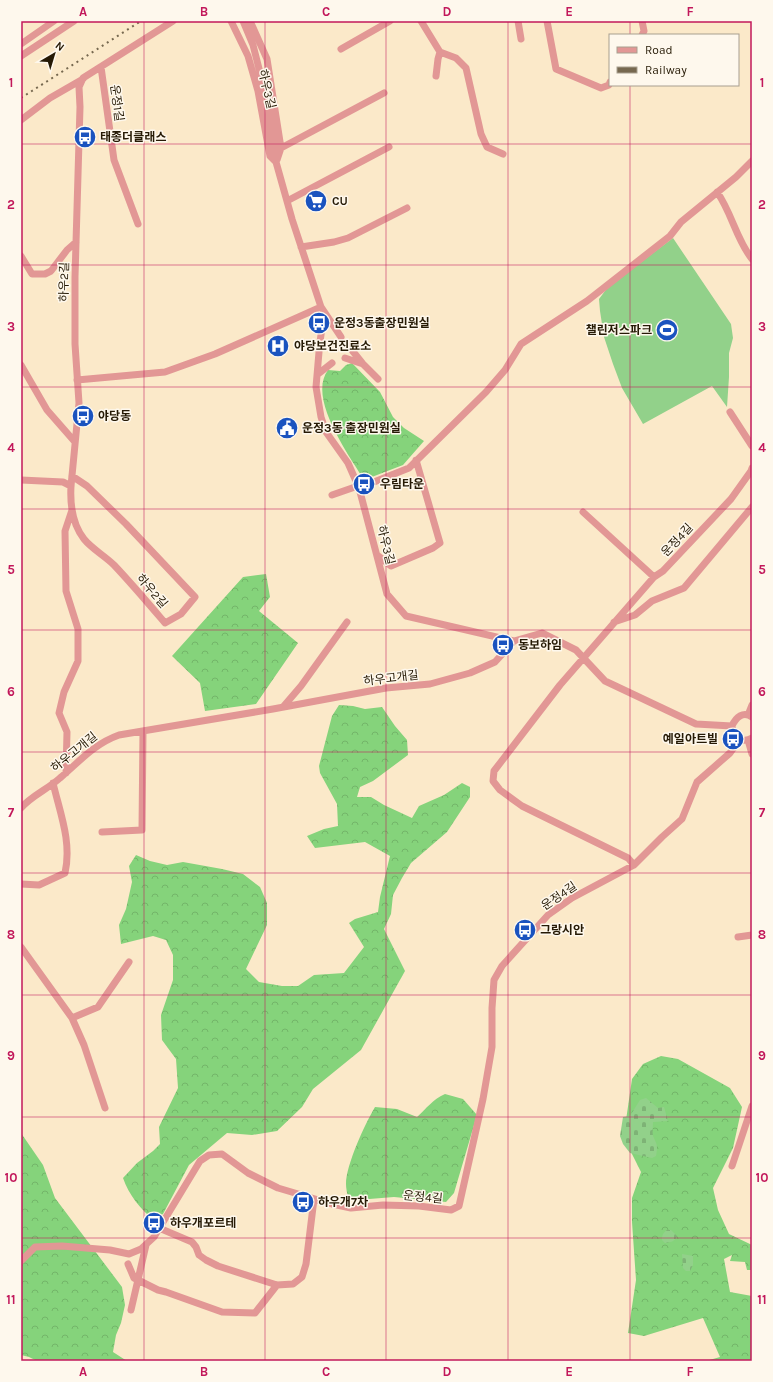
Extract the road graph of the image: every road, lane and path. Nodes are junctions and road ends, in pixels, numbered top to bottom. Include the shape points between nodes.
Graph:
1 (54, 21) edge
2 (74, 21) edge
3 (173, 21) edge
4 (231, 21) edge
5 (390, 21) edge
6 (421, 21) edge
7 (518, 21) edge
8 (548, 21) edge
9 (642, 21) edge
10 (245, 22) edge
11 (642, 34) edge
12 (521, 39) dead end
13 (21, 44) edge
14 (341, 49) dead end
15 (440, 52) junction
16 (21, 56) edge
17 (101, 67) junction
18 (436, 76) dead end
19 (83, 78) junction
20 (609, 85) edge
21 (384, 93) dead end
22 (21, 120) edge
23 (389, 147) dead end
24 (281, 148) junction
25 (503, 154) dead end
26 (752, 161) edge
27 (276, 162) junction
28 (717, 192) junction
29 (287, 201) junction
30 (407, 208) dead end
31 (138, 224) dead end
32 (76, 242) junction
33 (301, 246) junction
34 (21, 256) edge
35 (752, 259) edge
36 (323, 310) junction
37 (341, 336) dead end
38 (320, 342) dead end
39 (347, 344) dead end
40 (319, 352) dead end
41 (345, 358) dead end
42 (332, 363) dead end
43 (363, 364) junction
44 (21, 365) edge
45 (318, 374) junction
46 (378, 379) dead end
47 (78, 380) junction
48 (730, 412) dead end
49 (75, 442) junction
50 (752, 446) edge
51 (416, 460) junction
52 (752, 468) edge
53 (72, 476) junction
54 (21, 480) edge
55 (71, 486) junction
56 (359, 488) junction
57 (332, 495) dead end
58 (752, 507) edge
59 (72, 508) junction
60 (582, 512) dead end
61 (377, 555) junction
62 (654, 577) junction
63 (347, 622) dead end
64 (614, 622) junction
65 (514, 641) junction
66 (582, 657) junction
67 (752, 704) edge
68 (283, 707) junction
69 (750, 716) edge
70 (732, 726) junction
71 (143, 731) junction
72 (740, 739) junction
73 (750, 739) edge
74 (752, 754) edge
75 (66, 773) junction
76 (53, 783) junction
77 (22, 804) edge
78 (102, 832) dead end
79 (634, 865) junction
80 (21, 884) edge
81 (752, 935) edge
82 (738, 937) dead end
83 (21, 947) edge
84 (129, 962) dead end
85 (72, 1018) junction
86 (752, 1106) edge
87 (105, 1108) dead end
88 (732, 1166) dead end
89 (314, 1199) junction
90 (159, 1228) junction
91 (146, 1245) junction
92 (21, 1261) edge
93 (128, 1264) dead end
94 (138, 1280) junction
95 (277, 1285) junction
96 (131, 1310) dead end

1 - 13 street
2 - 16 street
3 - 17 street
4 - 27 street, 하우3길 via 248,56 258,91 270,156
5 - 14 street
6 - 15 street
7 - 12 street
8 - 20 street via 556,70 601,88
9 - 11 street
10 - 24 street, 하우3길 via 267,59
10 - 27 street via 268,104
15 - 18 street
15 - 25 street via 456,58 466,68 481,134 487,147
17 - 19 street
17 - 31 street, 운정1길 via 114,160
19 - 22 street
19 - 32 street, 하우2길 via 79,87
21 - 24 street
23 - 29 street
24 - 27 street, 하우3길
26 - 28 street
27 - 29 street, 하우3길
28 - 35 street via 744,250
28 - 51 street via 681,222 670,236 587,301 521,344 500,376
29 - 33 street, 하우3길
30 - 33 street via 348,238
32 - 34 street, 하우2길 via 51,271 44,274 32,274
32 - 47 street, 하우2길 via 75,337
33 - 36 street, 하우3길
36 - 37 street, 하우3길
36 - 38 street, 하우3길
36 - 47 street via 165,372
39 - 43 street
40 - 45 street, 하우3길
41 - 43 street
42 - 45 street
43 - 46 street
44 - 49 street via 47,410
45 - 56 street, 하우3길 via 317,401 326,432 348,463
47 - 49 street, 하우2길 via 79,403
48 - 50 street
49 - 53 street, 하우2길
51 - 56 street via 409,468
51 - 61 street via 440,543 391,566
52 - 62 street, 운정4길 via 731,499 663,571
53 - 55 street, 하우2길
53 - 59 street, 하우2길 via 126,524 196,597 181,614 165,623 112,564 84,539
54 - 55 street via 63,482
55 - 59 street, 하우2길
56 - 57 street
56 - 61 street, 하우3길
58 - 64 street, 운정4길 via 684,588 652,601 635,615
59 - 75 street via 65,531 66,591 78,628 78,661 64,692 59,713 67,732
60 - 62 street
61 - 65 street, 하우3길 via 387,594 406,616
62 - 64 street, 운정4길
63 - 68 street
64 - 66 street, 운정4길
65 - 66 street via 542,633 576,650
65 - 68 street, 하우고개길 via 495,662 470,673 430,684 386,688
66 - 70 street via 605,681 696,724
66 - 79 street, 운정4길 via 494,771 493,780 500,790 522,806 628,858
67 - 69 street
68 - 71 street, 하우고개길
69 - 70 street via 741,715 735,719
70 - 72 street
71 - 75 street, 하우고개길 via 107,739 96,745
71 - 78 street via 142,830
72 - 73 street
72 - 79 street, 운정4길 via 730,753 697,782 682,819
73 - 74 street
75 - 76 street, 하우고개길
76 - 77 street, 하우고개길
76 - 80 street via 64,823 68,860 65,873 39,885
79 - 89 street, 운정4길 via 572,898 548,915 502,966 494,980 492,1047 482,1106 459,1206 451,1210 383,1205 350,1208
81 - 82 street
83 - 85 street
84 - 85 street via 98,1007
85 - 87 street
86 - 88 street
89 - 90 street, 운정4길 via 278,1188 248,1173 222,1154 209,1155 200,1161
89 - 95 street via 302,1277 293,1284
90 - 91 street, 운정4길
90 - 95 street via 192,1242 199,1255 218,1266
91 - 92 street via 128,1254 110,1250 35,1247
91 - 94 street, 운정4길
93 - 94 street via 134,1278
94 - 95 street via 158,1290 222,1312 255,1313
94 - 96 street, 운정4길

